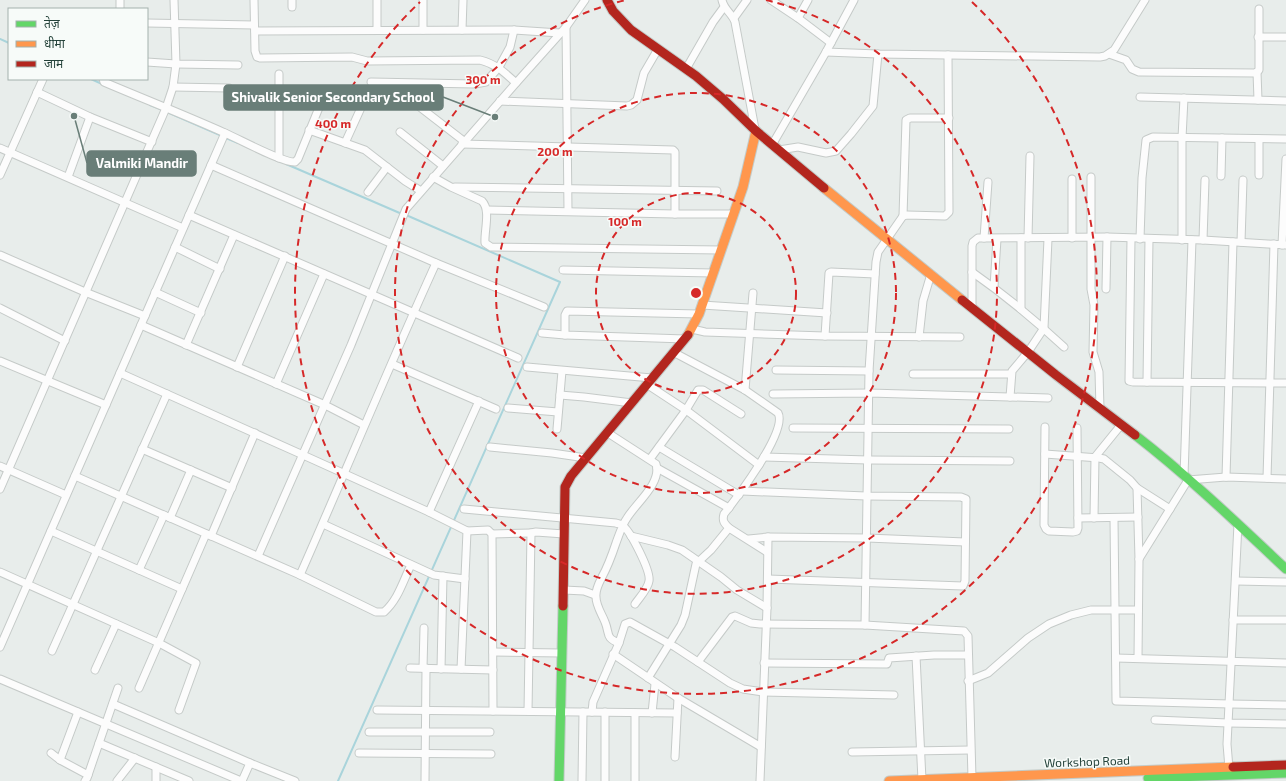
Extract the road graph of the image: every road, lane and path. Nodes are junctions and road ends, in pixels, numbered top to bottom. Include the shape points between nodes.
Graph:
1 (174, 0) edge
2 (254, 0) edge
3 (377, 0) edge
4 (423, 0) edge
5 (463, 0) edge
6 (585, 0) edge
7 (607, 0) edge
8 (747, 0) edge
9 (771, 0) edge
10 (808, 0) edge
11 (854, 0) edge
12 (1145, 0) edge
13 (723, 4) edge
14 (1258, 9) dead end
15 (734, 18) junction
16 (798, 18) junction
17 (148, 22) edge
18 (175, 23) junction
19 (566, 27) junction
20 (254, 28) junction
21 (377, 30) junction
22 (423, 30) junction
23 (462, 30) junction
24 (514, 30) junction
25 (560, 33) junction
26 (1286, 37) edge
27 (1258, 38) junction
28 (831, 43) junction
29 (658, 49) junction
30 (826, 52) junction
31 (878, 54) junction
32 (1109, 54) junction
33 (948, 55) junction
34 (148, 62) edge
35 (176, 64) junction
36 (238, 65) dead end
37 (498, 67) junction
38 (686, 69) junction
39 (1258, 72) junction
40 (279, 74) dead end
41 (42, 80) edge
42 (103, 80) edge
43 (371, 82) dead end
44 (516, 83) junction
45 (173, 87) junction
46 (229, 88) dead end
47 (36, 92) junction
48 (325, 93) dead end
49 (1140, 97) dead end
50 (1184, 98) junction
51 (365, 99) dead end
52 (1258, 100) junction
53 (500, 101) junction
54 (1286, 101) edge
55 (412, 102) dead end
56 (231, 103) dead end
57 (279, 103) junction
58 (566, 105) junction
59 (165, 110) junction
60 (90, 117) junction
61 (949, 118) junction
62 (309, 130) junction
63 (756, 131) junction
64 (400, 132) dead end
65 (224, 135) junction
66 (1182, 138) junction
67 (1222, 138) junction
68 (1259, 139) junction
69 (1286, 139) edge
70 (152, 142) junction
71 (345, 143) junction
72 (463, 143) junction
73 (567, 146) junction
74 (0, 148) edge
75 (776, 148) junction
76 (10, 152) junction
77 (1030, 156) dead end
78 (279, 158) junction
79 (1286, 159) edge
80 (211, 165) junction
81 (443, 166) junction
82 (387, 167) junction
83 (0, 174) edge
84 (1259, 175) dead end
85 (1221, 176) dead end
86 (68, 177) junction
87 (433, 177) junction
88 (1091, 177) dead end
89 (1072, 179) dead end
90 (1205, 180) dead end
91 (1243, 180) dead end
92 (988, 182) dead end
93 (451, 187) junction
94 (568, 189) junction
95 (675, 190) junction
96 (421, 191) junction
97 (717, 191) dead end
98 (368, 192) dead end
99 (126, 202) junction
100 (487, 210) junction
101 (568, 211) junction
102 (674, 214) junction
103 (733, 214) junction
104 (189, 215) junction
105 (903, 216) junction
106 (184, 228) junction
107 (234, 234) junction
108 (1090, 237) junction
109 (1107, 237) junction
110 (984, 238) junction
111 (1024, 238) junction
112 (1048, 238) junction
113 (1072, 238) junction
114 (886, 239) junction
115 (997, 239) junction
116 (1130, 239) junction
117 (1140, 239) junction
118 (1149, 239) junction
119 (1182, 240) junction
120 (1192, 240) junction
121 (1203, 240) junction
122 (1233, 242) junction
123 (1241, 242) junction
124 (392, 244) junction
125 (1274, 244) junction
126 (1284, 245) edge
127 (175, 247) junction
128 (721, 250) junction
129 (0, 255) edge
130 (285, 256) junction
131 (436, 264) junction
132 (220, 269) junction
133 (563, 270) dead end
134 (972, 272) junction
135 (713, 273) junction
136 (324, 274) junction
137 (875, 274) junction
138 (931, 274) junction
139 (994, 288) junction
140 (1106, 289) dead end
141 (86, 292) junction
142 (155, 292) junction
143 (753, 293) dead end
144 (372, 295) junction
145 (702, 305) junction
146 (544, 307) dead end
147 (0, 308) edge
148 (753, 308) junction
149 (972, 308) junction
150 (1021, 309) junction
151 (200, 313) junction
152 (414, 313) junction
153 (827, 313) junction
154 (699, 314) junction
155 (145, 316) junction
156 (141, 325) junction
157 (1044, 328) junction
158 (692, 329) junction
159 (542, 333) dead end
160 (750, 334) junction
161 (565, 336) junction
162 (825, 336) junction
163 (870, 336) junction
164 (918, 337) junction
165 (960, 337) dead end
166 (685, 339) junction
167 (64, 341) junction
168 (186, 345) junction
169 (1064, 347) dead end
170 (674, 352) junction
171 (1028, 352) junction
172 (518, 358) dead end
173 (0, 361) edge
174 (392, 364) junction
175 (237, 367) junction
176 (527, 367) dead end
177 (776, 370) dead end
178 (562, 371) junction
179 (869, 371) junction
180 (120, 373) junction
181 (913, 374) dead end
182 (1011, 374) junction
183 (47, 381) junction
184 (650, 382) junction
185 (1147, 382) junction
186 (1187, 383) junction
187 (1229, 383) junction
188 (1270, 383) junction
189 (1286, 383) edge
190 (276, 384) junction
191 (745, 390) junction
192 (869, 393) junction
193 (167, 394) junction
194 (773, 394) dead end
195 (560, 395) junction
196 (1010, 397) junction
197 (1048, 398) dead end
198 (479, 401) junction
199 (632, 403) junction
200 (106, 405) junction
201 (325, 405) junction
202 (508, 408) dead end
203 (1100, 408) junction
204 (496, 409) dead end
205 (686, 410) junction
206 (558, 412) junction
207 (741, 414) dead end
208 (364, 425) junction
209 (1121, 425) junction
210 (1045, 427) dead end
211 (793, 428) dead end
212 (868, 428) junction
213 (1077, 428) dead end
214 (557, 429) dead end
215 (1009, 429) dead end
216 (608, 432) junction
217 (255, 433) junction
218 (490, 447) dead end
219 (659, 447) junction
220 (142, 449) junction
221 (303, 454) junction
222 (1045, 454) junction
223 (1078, 456) junction
224 (764, 457) junction
225 (1095, 457) junction
226 (586, 458) junction
227 (650, 459) junction
228 (868, 460) junction
229 (1010, 461) dead end
230 (760, 465) junction
231 (0, 466) edge
232 (657, 468) junction
233 (9, 470) junction
234 (191, 470) junction
235 (345, 474) junction
236 (75, 476) junction
237 (1226, 477) junction
238 (1186, 478) junction
239 (1267, 478) junction
240 (1286, 479) edge
241 (232, 488) junction
242 (1137, 488) junction
243 (0, 489) edge
244 (741, 493) junction
245 (66, 495) junction
246 (866, 496) junction
247 (121, 497) junction
248 (729, 508) junction
249 (464, 509) dead end
250 (1170, 510) junction
251 (429, 512) junction
252 (167, 517) junction
253 (1138, 517) junction
254 (565, 518) junction
255 (1078, 518) junction
256 (1094, 518) junction
257 (1114, 518) junction
258 (323, 524) junction
259 (1238, 524) junction
260 (623, 525) junction
261 (729, 528) junction
262 (51, 531) junction
263 (467, 531) junction
264 (531, 533) junction
265 (492, 534) junction
266 (564, 534) junction
267 (209, 535) junction
268 (631, 536) junction
269 (768, 537) junction
270 (867, 538) junction
271 (749, 539) junction
272 (965, 542) junction
273 (97, 551) junction
274 (767, 552) junction
275 (258, 556) junction
276 (1138, 559) junction
277 (699, 561) junction
278 (411, 565) junction
279 (1286, 569) edge
280 (139, 570) junction
281 (0, 572) edge
282 (300, 575) junction
283 (443, 576) junction
284 (465, 579) junction
285 (768, 579) junction
286 (1236, 581) junction
287 (1286, 582) edge
288 (866, 583) junction
289 (27, 584) junction
290 (182, 589) junction
291 (564, 590) junction
292 (595, 595) junction
293 (73, 604) junction
294 (634, 604) dead end
295 (768, 608) junction
296 (1115, 610) junction
297 (1138, 610) junction
298 (1233, 620) junction
299 (1286, 620) edge
300 (116, 624) junction
301 (766, 624) junction
302 (865, 625) junction
303 (424, 628) dead end
304 (159, 643) junction
305 (619, 643) junction
306 (669, 644) junction
307 (0, 647) edge
308 (52, 651) dead end
309 (493, 652) junction
310 (529, 653) junction
311 (561, 653) junction
312 (613, 654) junction
313 (968, 655) junction
314 (916, 656) junction
315 (1116, 658) junction
316 (1138, 658) junction
317 (698, 662) junction
318 (1231, 662) junction
319 (1286, 662) edge
320 (764, 663) junction
321 (410, 668) dead end
322 (425, 668) junction
323 (440, 669) junction
324 (462, 669) junction
325 (95, 670) dead end
326 (493, 670) junction
327 (648, 678) junction
328 (0, 680) edge
329 (968, 681) junction
330 (655, 684) junction
331 (118, 688) dead end
332 (139, 688) dead end
333 (763, 692) junction
334 (894, 695) dead end
335 (678, 698) junction
336 (113, 704) junction
337 (1230, 704) junction
338 (1286, 705) edge
339 (179, 710) dead end
340 (378, 710) dead end
341 (426, 710) junction
342 (493, 711) junction
343 (528, 711) junction
344 (78, 712) junction
345 (560, 712) junction
346 (583, 712) junction
347 (592, 712) junction
348 (605, 712) junction
349 (635, 713) junction
350 (652, 713) junction
351 (677, 713) junction
352 (1155, 720) dead end
353 (1228, 723) junction
354 (106, 724) junction
355 (1286, 724) edge
356 (369, 732) dead end
357 (426, 732) junction
358 (490, 732) dead end
359 (99, 743) junction
360 (761, 747) junction
361 (970, 750) junction
362 (920, 751) junction
363 (852, 752) dead end
364 (52, 753) dead end
365 (359, 753) dead end
366 (426, 753) junction
367 (491, 754) dead end
368 (675, 757) dead end
369 (135, 758) junction
370 (60, 760) junction
371 (250, 763) junction
372 (1286, 765) edge
373 (156, 767) junction
374 (1229, 768) junction
375 (1286, 773) edge
376 (1191, 776) edge
377 (86, 778) edge
378 (972, 778) junction
379 (922, 780) junction
380 (118, 781) edge
381 (156, 781) edge
382 (189, 781) edge
383 (241, 781) edge
384 (295, 781) edge
385 (425, 781) edge
386 (559, 781) edge
387 (582, 781) edge
388 (605, 781) edge
389 (635, 781) edge
390 (760, 781) edge
391 (889, 781) edge
392 (1065, 781) edge

1 - 18 street
2 - 20 street
3 - 21 street
4 - 22 street
5 - 23 street
6 - 19 street
7 - 29 main road via 614,14 624,25
8 - 15 street
9 - 16 street
10 - 16 street
11 - 28 street
12 - 32 street
13 - 15 street
13 - 38 street
14 - 27 street
15 - 63 street
16 - 28 street
17 - 18 street
18 - 20 street
18 - 35 street
19 - 25 street
19 - 58 street
20 - 21 street
20 - 37 street via 255,55 260,58 469,60 486,62
21 - 22 street
22 - 23 street
23 - 24 street
24 - 25 street
24 - 37 street via 510,47
25 - 44 street
26 - 27 street
27 - 39 street
28 - 30 street
29 - 38 main road
29 - 58 street via 644,74 637,100 631,105
30 - 31 street
30 - 75 street
31 - 33 street
31 - 75 street via 873,106 836,151 826,153 798,147
32 - 33 street via 1093,58
32 - 39 street via 1126,60 1130,67 1139,72
33 - 61 street
34 - 35 street
35 - 36 street
35 - 45 street
37 - 43 street via 488,81 480,84
37 - 44 street
38 - 63 main road
39 - 52 street
40 - 57 street
41 - 47 street
42 - 59 street
44 - 53 street
45 - 46 street
45 - 59 street
47 - 60 street
47 - 76 street
48 - 62 street
49 - 50 street
50 - 52 street
50 - 66 street
51 - 71 street
52 - 54 street
53 - 58 street
53 - 72 street
55 - 72 street
56 - 57 street
57 - 78 street
58 - 73 street
59 - 65 street
59 - 70 street
60 - 70 street
60 - 86 street
61 - 105 street via 906,120
61 - 105 street via 949,212 945,216
62 - 71 street
62 - 78 street via 297,160 290,162
63 - 75 main road
63 - 103 main road via 743,187
64 - 81 street
65 - 78 street
65 - 80 street
66 - 67 street
66 - 117 street via 1153,137 1145,142
66 - 119 street
67 - 68 street
67 - 85 street
68 - 69 street
68 - 84 street
70 - 99 street
71 - 82 street via 364,150
72 - 73 street
72 - 81 street
73 - 94 street
73 - 95 street via 674,150
74 - 76 street
75 - 114 main road
76 - 83 street
76 - 86 street
77 - 111 street
79 - 126 street
80 - 104 street
80 - 124 street
81 - 87 street
82 - 96 street
82 - 98 street
86 - 99 street
87 - 93 street
87 - 96 street
88 - 108 street
89 - 113 street
90 - 121 street
91 - 123 street
92 - 110 street
93 - 94 street
93 - 100 street via 482,201
94 - 95 street
94 - 101 street
95 - 97 street
95 - 102 street
96 - 124 street via 403,215
99 - 106 street
99 - 141 street
100 - 101 street
100 - 128 street via 485,241 490,247
101 - 102 street
102 - 103 street
103 - 128 main road
104 - 106 street
104 - 107 street
105 - 114 street
106 - 127 street
107 - 130 street
107 - 132 street
108 - 109 street
108 - 113 street
108 - 203 street via 1091,290 1094,305 1092,345 1099,372
109 - 116 street
109 - 140 street
110 - 115 street
110 - 134 street via 975,239 973,242
111 - 112 street
111 - 115 street
111 - 150 street
112 - 113 street
112 - 157 street
114 - 137 street via 878,252
114 - 138 main road
115 - 139 street
116 - 117 street
116 - 185 street via 1128,379 1133,382
117 - 118 street
118 - 119 street
118 - 185 street
119 - 120 street
120 - 121 street
120 - 186 street
121 - 122 street
122 - 123 street
122 - 187 street
123 - 125 street
124 - 131 street
124 - 144 street
125 - 126 street
125 - 188 street
127 - 132 street
127 - 142 street
128 - 135 main road
129 - 141 street
130 - 136 street
130 - 175 street
131 - 146 street
131 - 152 street
132 - 151 street
133 - 135 street
134 - 139 street
134 - 149 street
135 - 145 main road
136 - 144 street
136 - 190 street
137 - 153 street via 830,273
137 - 163 street
138 - 149 main road
138 - 164 street via 923,301
139 - 150 street
141 - 155 street
141 - 167 street
142 - 151 street
142 - 155 street
143 - 148 street
144 - 152 street
144 - 201 street
145 - 148 street
145 - 154 main road
147 - 167 street
148 - 153 street
148 - 160 street
149 - 171 main road
150 - 157 street
151 - 168 street
152 - 172 street
152 - 174 street
153 - 162 street
154 - 158 main road
154 - 161 street via 567,312
155 - 156 street
156 - 168 street
156 - 180 street
157 - 169 street
157 - 171 street
158 - 160 street
158 - 166 main road
159 - 161 street
160 - 162 street
160 - 191 street
161 - 166 street
162 - 163 street
163 - 164 street
163 - 179 street
164 - 165 street
166 - 170 main road
167 - 183 street
168 - 175 street
170 - 184 main road
170 - 191 street
171 - 182 street
171 - 203 main road
173 - 183 street
174 - 198 street
174 - 208 street
175 - 190 street
176 - 178 street
177 - 179 street
178 - 184 street
178 - 195 street
179 - 192 street
180 - 193 street
180 - 200 street
181 - 182 street
182 - 196 street
183 - 200 street
183 - 233 street
184 - 199 main road
184 - 205 street
185 - 186 street
186 - 187 street
186 - 238 street
187 - 188 street
187 - 237 street
188 - 189 street
188 - 239 street
190 - 201 street
191 - 224 street via 780,416 775,435
192 - 194 street
192 - 196 street
192 - 212 street
193 - 217 street
193 - 220 street
195 - 199 street
195 - 206 street
196 - 197 street
198 - 204 street
198 - 251 street
199 - 216 main road
200 - 236 street
201 - 208 street
201 - 221 street
202 - 206 street
203 - 209 main road
205 - 207 street via 696,392 701,389
205 - 219 street
205 - 230 street
206 - 214 street
208 - 235 street
209 - 225 street
209 - 238 main road
210 - 222 street
211 - 212 street
212 - 215 street
212 - 228 street
213 - 223 street
216 - 226 main road
216 - 227 street
217 - 221 street
217 - 241 street
218 - 226 street
219 - 227 street
219 - 244 street
220 - 234 street
220 - 247 street
221 - 235 street
221 - 275 street
222 - 223 street
222 - 255 street via 1044,526 1046,529 1073,532 1077,531
223 - 225 street
223 - 255 street
224 - 228 street
224 - 230 street
225 - 242 street via 1104,459
225 - 256 street
226 - 254 main road via 565,487
227 - 232 street
228 - 229 street
228 - 246 street
230 - 244 street
231 - 233 street
232 - 248 street
232 - 260 street via 657,473 644,497
233 - 243 street
233 - 245 street
234 - 241 street
234 - 252 street
235 - 251 street
235 - 258 street
236 - 245 street
236 - 247 street
237 - 238 street
237 - 239 street
238 - 250 street
238 - 259 main road
239 - 240 street
241 - 267 street
242 - 250 street
242 - 253 street
244 - 246 street
244 - 248 street
245 - 262 street
246 - 270 street
246 - 272 street via 966,499
247 - 252 street
247 - 273 street
248 - 261 street via 723,518
249 - 254 street
250 - 276 street
251 - 263 street
252 - 267 street
252 - 280 street
253 - 257 street
253 - 276 street
254 - 260 street
254 - 266 main road
255 - 256 street
256 - 257 street
257 - 296 street
258 - 278 street
258 - 282 street
259 - 279 main road
259 - 286 street
260 - 268 street
260 - 292 street
261 - 271 street
261 - 277 street
262 - 273 street
262 - 289 street
263 - 265 street via 488,530
263 - 284 street
264 - 265 street
264 - 266 street
264 - 310 street
265 - 309 street
266 - 291 main road
267 - 275 street
267 - 290 street
268 - 277 street via 676,547
268 - 294 street via 648,569 650,582
269 - 270 street
269 - 271 street
269 - 274 street
270 - 272 street
270 - 288 street
271 - 274 street
272 - 288 street via 963,586
273 - 280 street
273 - 293 street
274 - 285 street
275 - 282 street
276 - 297 street
277 - 295 street via 737,590
277 - 306 street via 694,569 685,615
278 - 282 street via 396,597 384,612 376,612
278 - 283 street via 431,574
280 - 290 street
281 - 289 street
283 - 284 street
283 - 323 street
284 - 324 street
285 - 288 street
285 - 295 street
286 - 287 street
286 - 298 street
288 - 302 street
289 - 293 street
289 - 307 street
290 - 304 street
291 - 292 street via 584,591
291 - 311 main road
292 - 305 street via 609,637
293 - 300 street
293 - 308 street
295 - 301 street
296 - 297 street
296 - 315 street
296 - 329 street via 1082,612 1049,624 1028,638 988,673
297 - 316 street
298 - 299 street
298 - 318 street
300 - 304 street
300 - 325 street
301 - 302 street
301 - 317 street via 755,624 733,616
301 - 320 street
302 - 313 street via 964,631 968,636
303 - 322 street
304 - 332 street
304 - 339 street via 196,662
305 - 306 street via 625,624 630,622
305 - 312 street
306 - 317 street
306 - 327 street
309 - 310 street
309 - 326 street
310 - 311 street
310 - 343 street
311 - 345 main road
312 - 327 street
312 - 347 street via 594,698
313 - 314 street
313 - 329 street
314 - 320 street via 889,658 887,664
314 - 362 street
315 - 316 street
315 - 337 street via 1116,701
316 - 318 street
317 - 333 street via 736,686
318 - 319 street
318 - 337 street
320 - 333 street
321 - 322 street
322 - 323 street
322 - 341 street
323 - 324 street
324 - 326 street
326 - 342 street
327 - 330 street
328 - 344 street
329 - 361 street
330 - 335 street
330 - 350 street
331 - 336 street
333 - 334 street
333 - 360 street
335 - 351 street
335 - 360 street
336 - 354 street
336 - 371 street
337 - 338 street
337 - 353 street
340 - 341 street
341 - 342 street
341 - 357 street
342 - 343 street
343 - 345 street
344 - 354 street
344 - 370 street
345 - 346 street
345 - 386 main road
346 - 347 street
346 - 387 street
347 - 348 street
348 - 349 street
348 - 388 street
349 - 350 street
349 - 389 street
350 - 351 street
351 - 368 street
352 - 353 street
353 - 355 street
353 - 374 street
354 - 359 street
354 - 383 street
356 - 357 street
357 - 358 street
357 - 366 street
359 - 369 street
359 - 377 street
360 - 390 street
361 - 362 street
361 - 378 street
362 - 363 street
362 - 379 street
364 - 370 street
365 - 366 street
366 - 367 street
366 - 385 street
369 - 373 street
369 - 380 street
370 - 377 street
371 - 383 street
371 - 384 street
372 - 374 main road, Workshop Road
373 - 381 street
373 - 382 street
374 - 376 main road, Workshop Road
375 - 376 main road, Workshop Road
376 - 378 main road, Workshop Road
376 - 392 main road, Workshop Road
378 - 379 main road, Workshop Road
379 - 391 main road, Workshop Road

